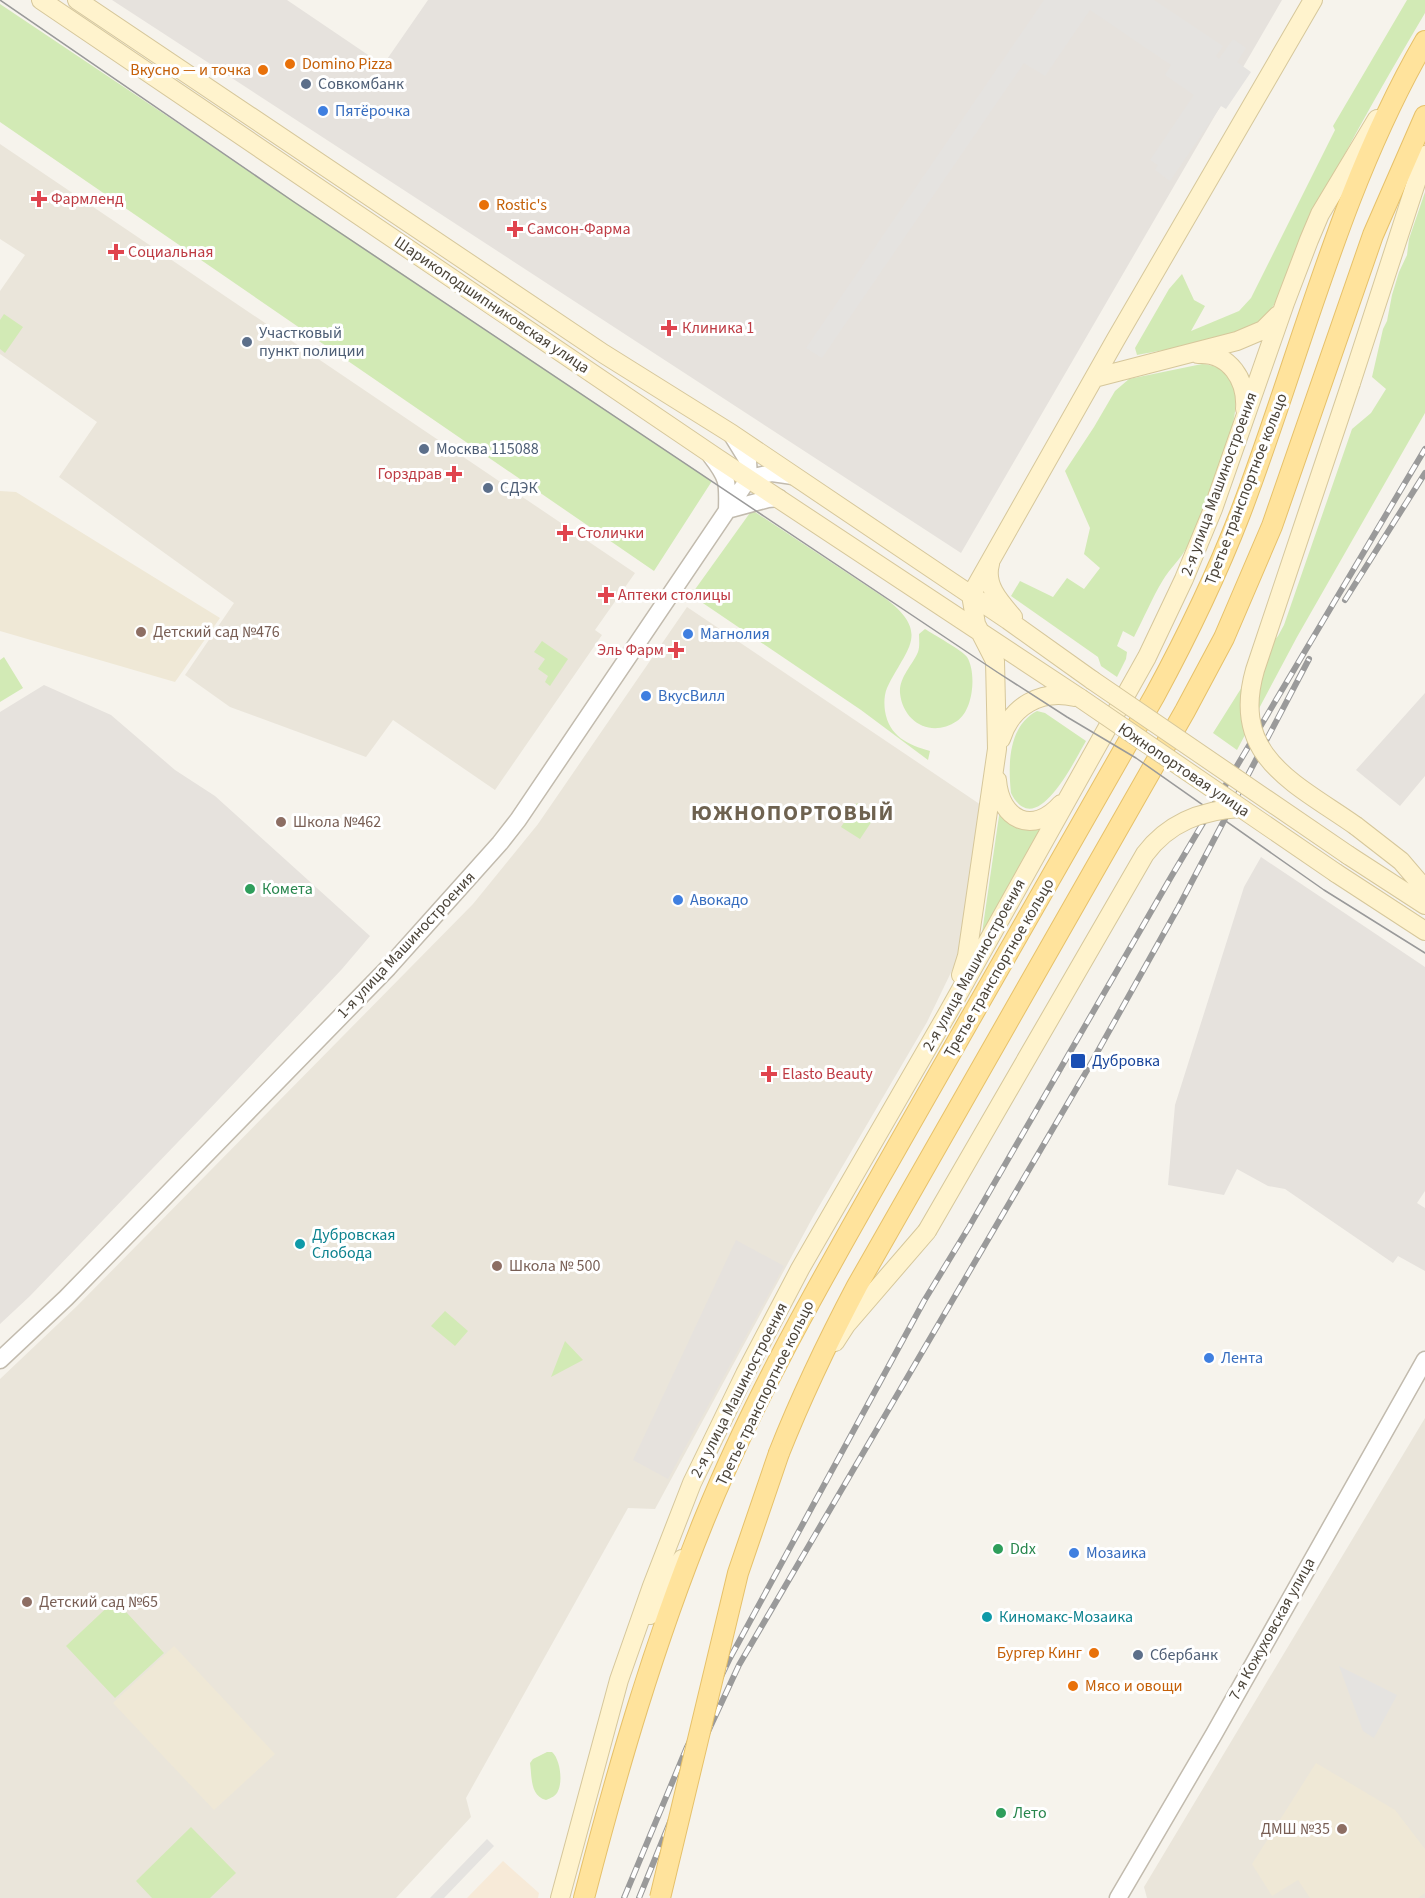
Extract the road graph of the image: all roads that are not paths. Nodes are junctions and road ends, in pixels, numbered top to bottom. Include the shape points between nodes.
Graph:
1 (41, 0) edge
2 (76, 0) edge
3 (1313, 0) edge
4 (1424, 43) edge
5 (1425, 116) edge
6 (1425, 155) edge
7 (1285, 303) junction
8 (1184, 356) junction
9 (1094, 378) junction
10 (1242, 424) junction
11 (732, 434) junction
12 (708, 451) junction
13 (793, 476) junction
14 (749, 478) junction
15 (779, 498) junction
16 (727, 510) junction
17 (990, 564) junction
18 (971, 595) junction
19 (927, 597) junction
20 (943, 609) joint
21 (980, 633) junction
22 (1034, 639) junction
23 (1080, 698) junction
24 (997, 758) junction
25 (1072, 791) junction
26 (1241, 808) junction
27 (1425, 889) edge
28 (1425, 905) edge
29 (1425, 931) edge
30 (946, 1016) junction
31 (0, 1360) edge
32 (1425, 1360) edge
33 (800, 1400) junction
34 (704, 1520) junction
35 (627, 1656) junction
36 (560, 1898) edge
37 (584, 1898) edge
38 (660, 1898) edge
39 (1118, 1898) edge

1 - 12 main road, Шарикоподшипниковская улица
2 - 11 main road, Шарикоподшипниковская улица via 595,348
3 - 9 main road
4 - 7 main road, 2-я улица Машиностроения via 1320,214
4 - 34 main road, Третье транспортное кольцо via 1381,129 1341,223 1240,514 1193,623 795,1328
5 - 33 main road, Третье транспортное кольцо via 1373,235 1272,526 1224,638 857,1286
6 - 27 main road, bridge via 1250,685 1248,708 1253,734 1274,767 1401,861
7 - 8 main road via 1272,323 1258,333
7 - 10 main road, 2-я улица Машиностроения
8 - 9 main road
8 - 10 main road via 1215,356 1233,367 1245,395
9 - 17 main road
10 - 25 main road, 2-я улица Машиностроения via 1184,579 1135,681
11 - 13 main road, Шарикоподшипниковская улица
11 - 14 street via 748,461
12 - 14 main road, Шарикоподшипниковская улица
12 - 16 street via 725,476
13 - 14 street via 772,473
13 - 18 main road, Шарикоподшипниковская улица
14 - 15 main road, Шарикоподшипниковская улица
14 - 16 street, 1-я улица Машиностроения
15 - 16 street
15 - 19 main road, Шарикоподшипниковская улица
16 - 31 street, 1-я улица Машиностроения via 500,843 348,1008 66,1298
17 - 18 main road
17 - 22 main road via 991,588
18 - 19 main road via 953,600
18 - 21 main road
18 - 22 main road, Южнопортовая улица
19 - 20 main road, Шарикоподшипниковская улица
20 - 21 main road, Южнопортовая улица
21 - 23 main road, Южнопортовая улица
21 - 24 main road via 997,672
22 - 28 main road, Южнопортовая улица, bridge
23 - 24 main road via 1062,695 1024,705 1009,719
23 - 26 main road, Южнопортовая улица, bridge
24 - 25 main road via 1001,800 1014,817 1044,818
24 - 30 main road via 967,956
25 - 30 main road, 2-я улица Машиностроения
26 - 29 main road, Южнопортовая улица, bridge
26 - 33 main road, bridge via 1190,818 1165,831 1145,854 927,1232 846,1325
30 - 35 main road, 2-я улица Машиностроения via 800,1269 745,1374 692,1484
32 - 39 street, 7-я Кожуховская улица
33 - 38 main road, Третье транспортное кольцо, bridge via 738,1573
34 - 35 main road
34 - 37 main road, Третье транспортное кольцо via 644,1686
35 - 36 main road, 2-я улица Машиностроения

